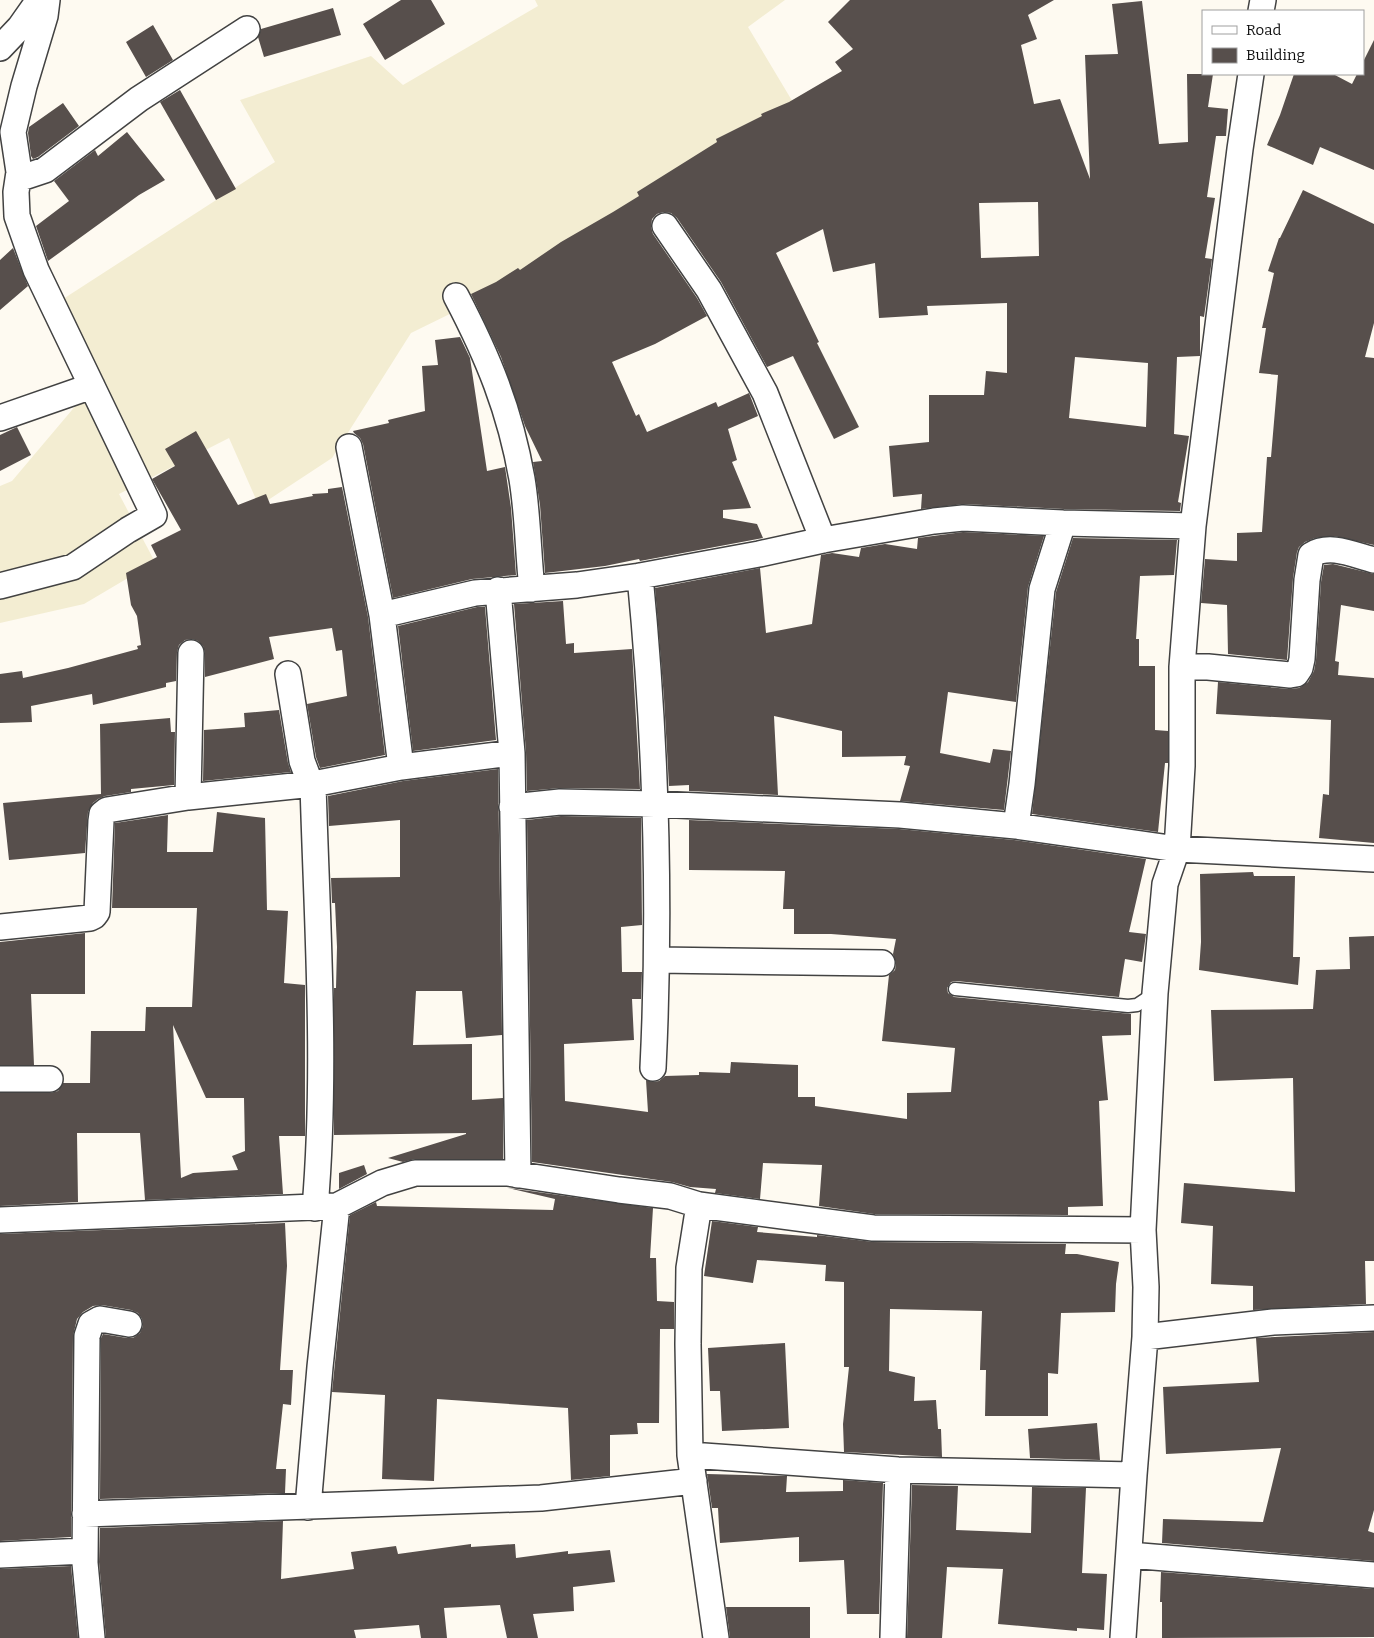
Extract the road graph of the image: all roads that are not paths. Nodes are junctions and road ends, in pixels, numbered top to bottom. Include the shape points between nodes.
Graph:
1 (40, 0) edge
2 (46, 0) edge
3 (247, 29) dead end
4 (0, 48) edge
5 (1251, 75) edge
6 (18, 179) junction
7 (665, 226) dead end
8 (456, 296) dead end
9 (92, 386) junction
10 (0, 418) edge
11 (349, 446) dead end
12 (1063, 523) junction
13 (1193, 526) junction
14 (823, 540) junction
15 (1374, 560) edge
16 (640, 576) junction
17 (0, 586) edge
18 (532, 589) junction
19 (498, 590) junction
20 (382, 615) junction
21 (191, 653) dead end
22 (1182, 667) junction
23 (288, 674) dead end
24 (512, 753) junction
25 (401, 767) junction
26 (314, 784) junction
27 (188, 797) junction
28 (655, 804) junction
29 (512, 807) junction
30 (1016, 826) junction
31 (1177, 849) junction
32 (1374, 859) edge
33 (0, 927) edge
34 (657, 960) junction
35 (882, 963) dead end
36 (954, 989) dead end
37 (1155, 993) junction
38 (653, 1068) dead end
39 (0, 1079) edge
40 (50, 1079) dead end
41 (518, 1175) junction
42 (698, 1205) junction
43 (326, 1207) junction
44 (0, 1220) edge
45 (1143, 1230) junction
46 (1374, 1318) edge
47 (129, 1324) dead end
48 (1145, 1337) junction
49 (690, 1455) junction
50 (898, 1470) junction
51 (1134, 1475) junction
52 (694, 1482) junction
53 (308, 1507) junction
54 (85, 1514) junction
55 (85, 1551) junction
56 (0, 1554) edge
57 (1129, 1555) junction
58 (1374, 1575) edge
59 (92, 1638) edge
60 (716, 1638) edge
61 (893, 1638) edge
62 (1123, 1638) edge

1 - 4 street
2 - 6 street via 45,16 13,132
3 - 6 street via 139,99 45,170
5 - 13 street
6 - 9 street via 17,216 36,270
7 - 14 street via 709,290 765,393
8 - 18 street via 489,362 508,417 522,481
9 - 10 street
9 - 17 street via 154,515 73,567
11 - 20 street
12 - 13 street
12 - 14 street via 963,518
12 - 30 street via 1042,589
13 - 22 street
14 - 16 street
15 - 22 street via 1329,549 1312,555 1307,580 1302,659 1296,674
16 - 18 street
16 - 28 street via 651,691
18 - 19 street
19 - 20 street
19 - 24 street
20 - 25 street
21 - 27 street
22 - 31 street via 1182,766
23 - 26 street via 302,761
24 - 25 street
24 - 29 street
25 - 26 street
26 - 27 street
26 - 43 street via 322,1070 319,1158
27 - 33 street via 107,810 102,814 97,912 94,916
28 - 29 street via 560,802
28 - 30 street via 900,815
28 - 34 street
29 - 41 street
30 - 31 street
31 - 32 street
31 - 37 street via 1165,884
34 - 35 street
34 - 38 street
36 - 37 lane via 1128,1006 1137,1005
37 - 45 street
39 - 40 street
41 - 42 street via 670,1196
41 - 43 street via 415,1172
42 - 45 street via 873,1228
42 - 49 street via 690,1268
43 - 44 street
43 - 53 street via 320,1368
45 - 48 street
46 - 48 street via 1273,1322
47 - 54 street via 100,1319 91,1324 87,1336
48 - 51 street
49 - 50 street
49 - 52 street
50 - 51 street
50 - 61 street
51 - 57 street
52 - 53 street via 541,1498
52 - 60 street
53 - 54 street
54 - 55 street
55 - 56 street
55 - 59 street
57 - 58 street
57 - 62 street

